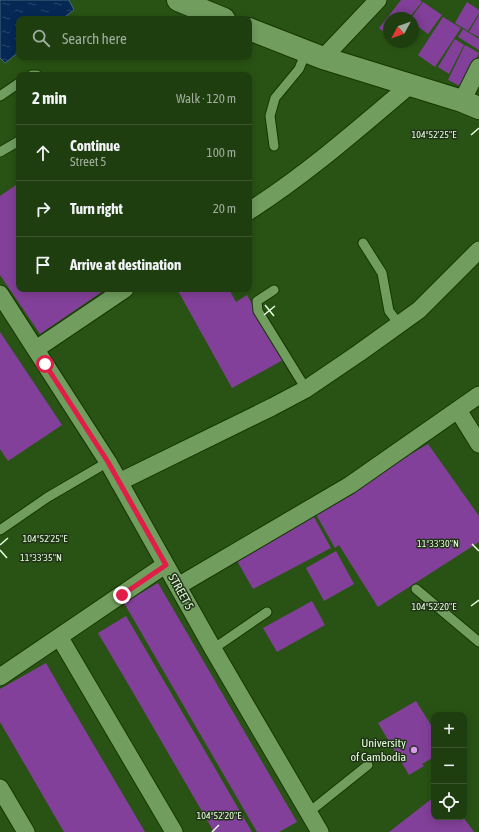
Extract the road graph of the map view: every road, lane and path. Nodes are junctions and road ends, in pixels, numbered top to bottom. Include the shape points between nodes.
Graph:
1 (178, 0) edge
2 (378, 0) edge
3 (217, 16) edge
4 (252, 30) edge
5 (314, 55) junction
6 (479, 67) edge
7 (16, 85) edge
8 (410, 85) junction
9 (0, 96) edge
10 (475, 107) edge
11 (16, 143) edge
12 (274, 146) dead end
13 (0, 152) edge
14 (252, 209) edge
15 (363, 244) dead end
16 (479, 250) edge
17 (274, 290) dead end
18 (122, 292) edge
19 (0, 294) edge
20 (399, 324) junction
21 (36, 349) junction
22 (306, 389) junction
23 (479, 396) edge
24 (458, 410) junction
25 (479, 444) edge
26 (108, 462) junction
27 (119, 482) junction
28 (0, 530) edge
29 (166, 565) junction
30 (178, 586) junction
31 (416, 589) dead end
32 (267, 612) dead end
33 (60, 638) junction
34 (479, 642) edge
35 (213, 649) junction
36 (0, 677) edge
37 (368, 765) dead end
38 (0, 788) edge
39 (308, 813) junction
40 (316, 831) edge
41 (26, 832) edge
42 (174, 832) edge

1 - 3 street
2 - 5 street
4 - 5 street
5 - 8 street
5 - 12 lane via 275,98 270,116
6 - 10 street
7 - 9 lane
8 - 10 street
8 - 14 street via 281,191
11 - 13 lane
15 - 20 lane via 382,273 389,311
16 - 20 street via 418,310
17 - 22 lane via 257,301 258,311
18 - 21 street
19 - 21 street, STREET 5
20 - 22 street
21 - 26 street, STREET 5
22 - 27 street
23 - 24 street
24 - 25 street
24 - 30 street via 350,485
26 - 27 street, STREET 5
26 - 28 lane via 48,497
27 - 29 street, STREET 5
29 - 30 street, STREET 5
29 - 33 street
30 - 35 street, STREET 5
31 - 34 lane
32 - 35 lane
33 - 36 street
33 - 42 street
35 - 39 street, STREET 5
37 - 39 lane
38 - 41 street
39 - 40 street, STREET 5

